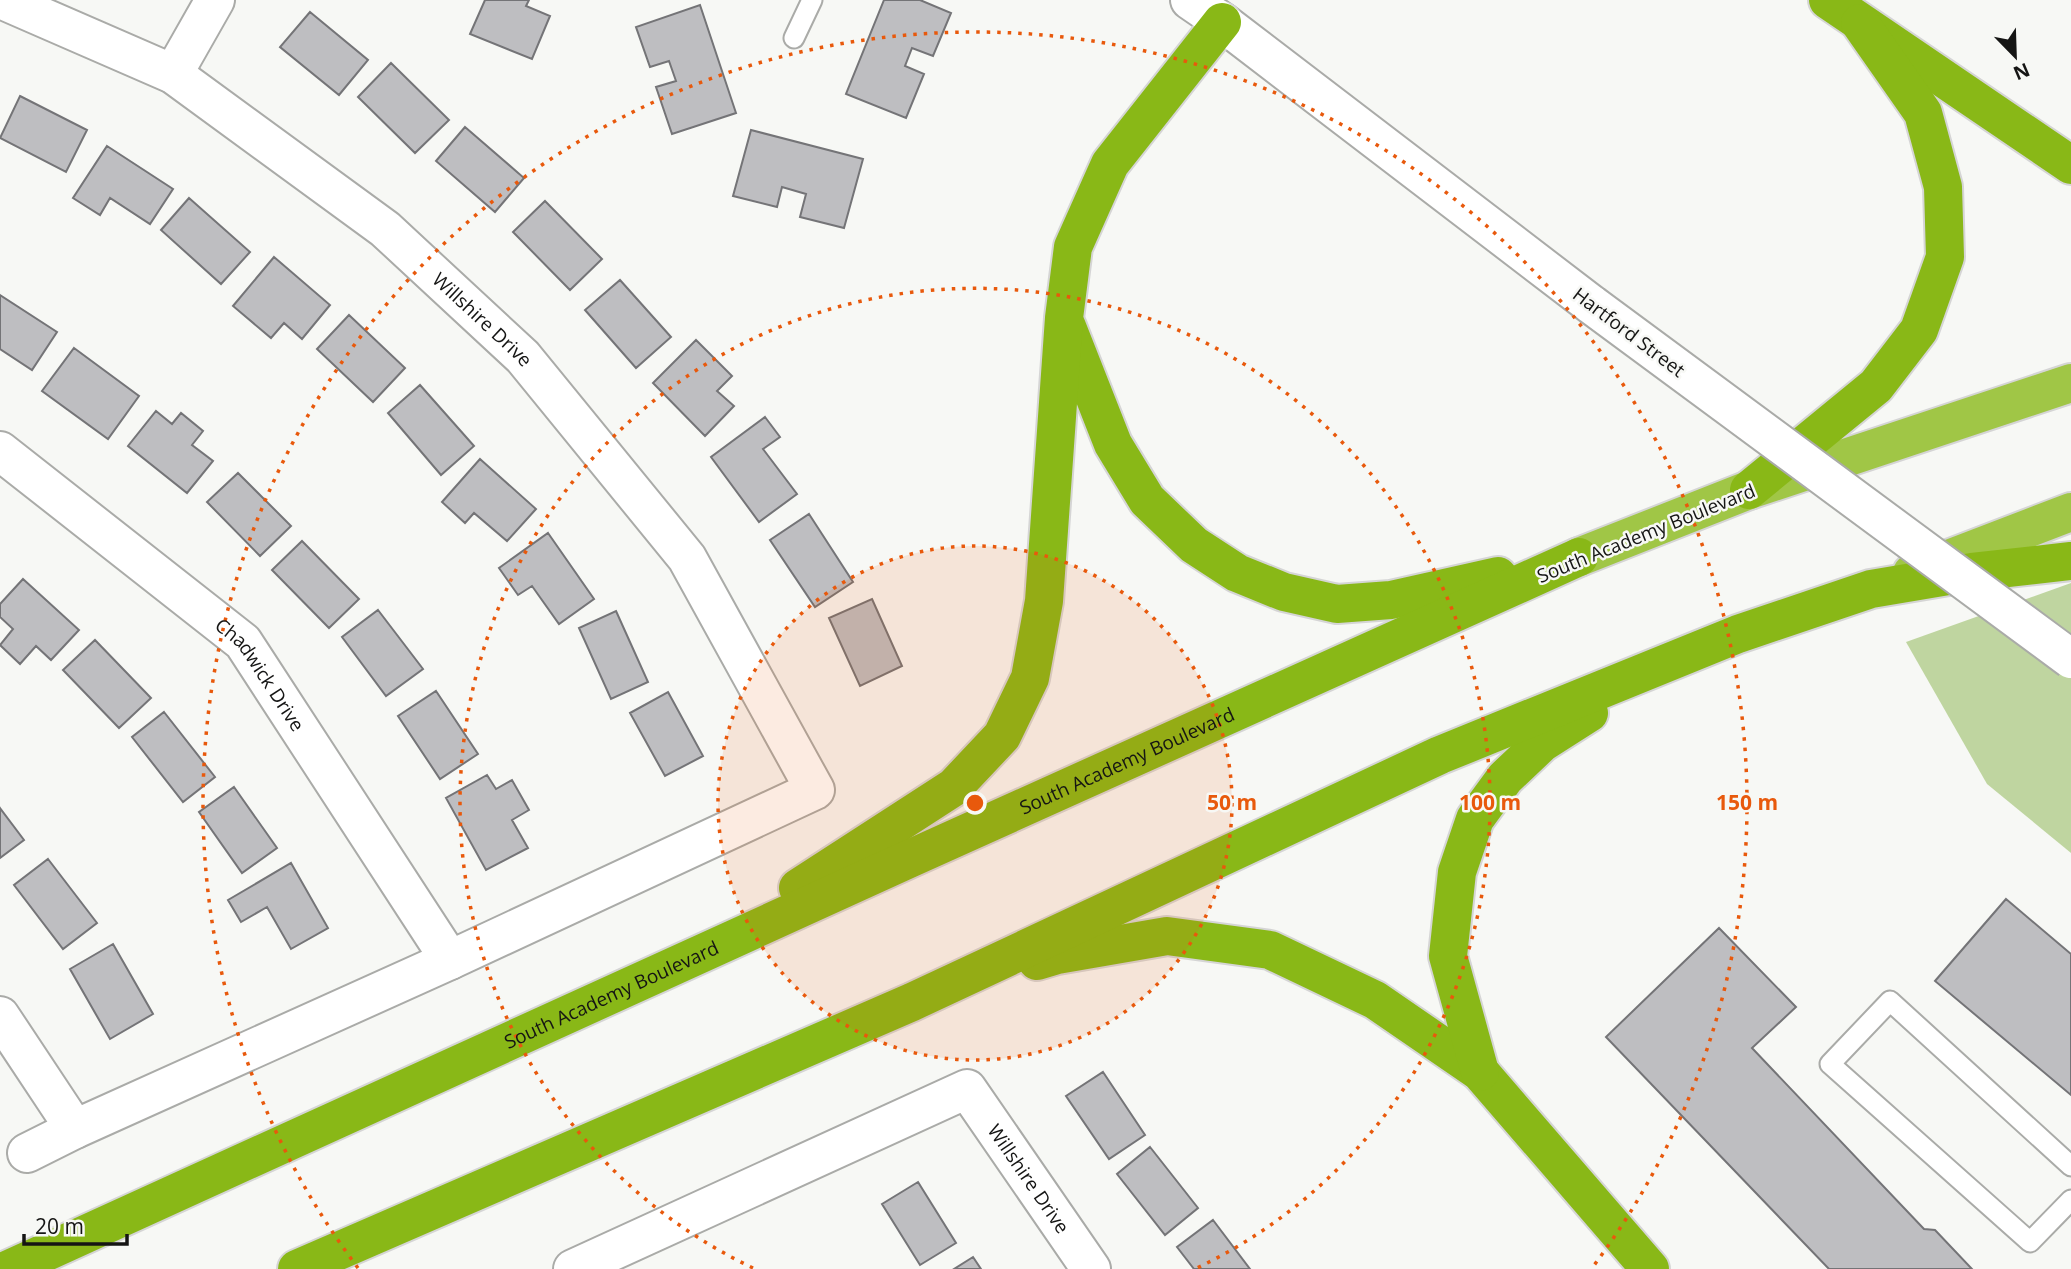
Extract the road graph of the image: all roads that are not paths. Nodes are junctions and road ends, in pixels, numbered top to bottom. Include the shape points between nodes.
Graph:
1 (3, 0) edge
2 (215, 0) edge
3 (812, 0) edge
4 (1190, 0) edge
5 (1828, 0) edge
6 (1222, 22) junction
7 (1860, 23) junction
8 (794, 38) dead end
9 (173, 74) junction
10 (2071, 165) edge
11 (1064, 318) junction
12 (2071, 383) edge
13 (0, 451) edge
14 (1749, 490) junction
15 (2071, 512) edge
16 (1579, 557) junction
17 (2071, 561) edge
18 (1871, 589) junction
19 (1738, 634) junction
20 (2071, 659) edge
21 (691, 958) junction
22 (450, 960) junction
23 (912, 1002) junction
24 (0, 1016) edge
25 (1480, 1072) junction
26 (75, 1129) junction
27 (27, 1153) dead end
28 (2071, 1166) edge
29 (2071, 1200) edge
30 (592, 1265) edge
31 (9, 1269) edge
32 (296, 1269) edge
33 (1091, 1269) edge
34 (1650, 1269) edge

1 - 9 street, Willshire Drive
2 - 9 street
3 - 8 lane
4 - 6 street, Hartford Street
5 - 7 highway
6 - 11 highway via 1110,164 1073,247
6 - 20 street, Hartford Street, bridge via 1592,305
7 - 10 highway
7 - 14 highway via 1923,113 1943,187 1945,257 1919,330 1877,386
9 - 22 street, Willshire Drive via 385,229 523,357 687,558 815,790
11 - 16 highway via 1113,444 1147,500 1194,545 1237,573 1284,592 1337,604 1391,600
11 - 21 highway via 1044,601 1030,678 1002,736 954,787
12 - 14 highway, South Academy Boulevard
13 - 22 street, Chadwick Drive via 243,642
14 - 16 highway, South Academy Boulevard
15 - 18 highway
16 - 21 highway, South Academy Boulevard
17 - 18 highway
18 - 19 highway
19 - 23 highway via 1440,755
19 - 25 highway via 1590,712 1542,743 1505,778 1475,819 1457,872 1448,956
21 - 31 highway, South Academy Boulevard
22 - 26 street
23 - 25 highway via 1057,955 1167,936 1270,950 1375,1000
23 - 32 highway
24 - 26 street
25 - 34 highway
26 - 27 street
28 - 29 lane via 1890,1001 1830,1064 2030,1242
30 - 33 street, Willshire Drive via 967,1089

